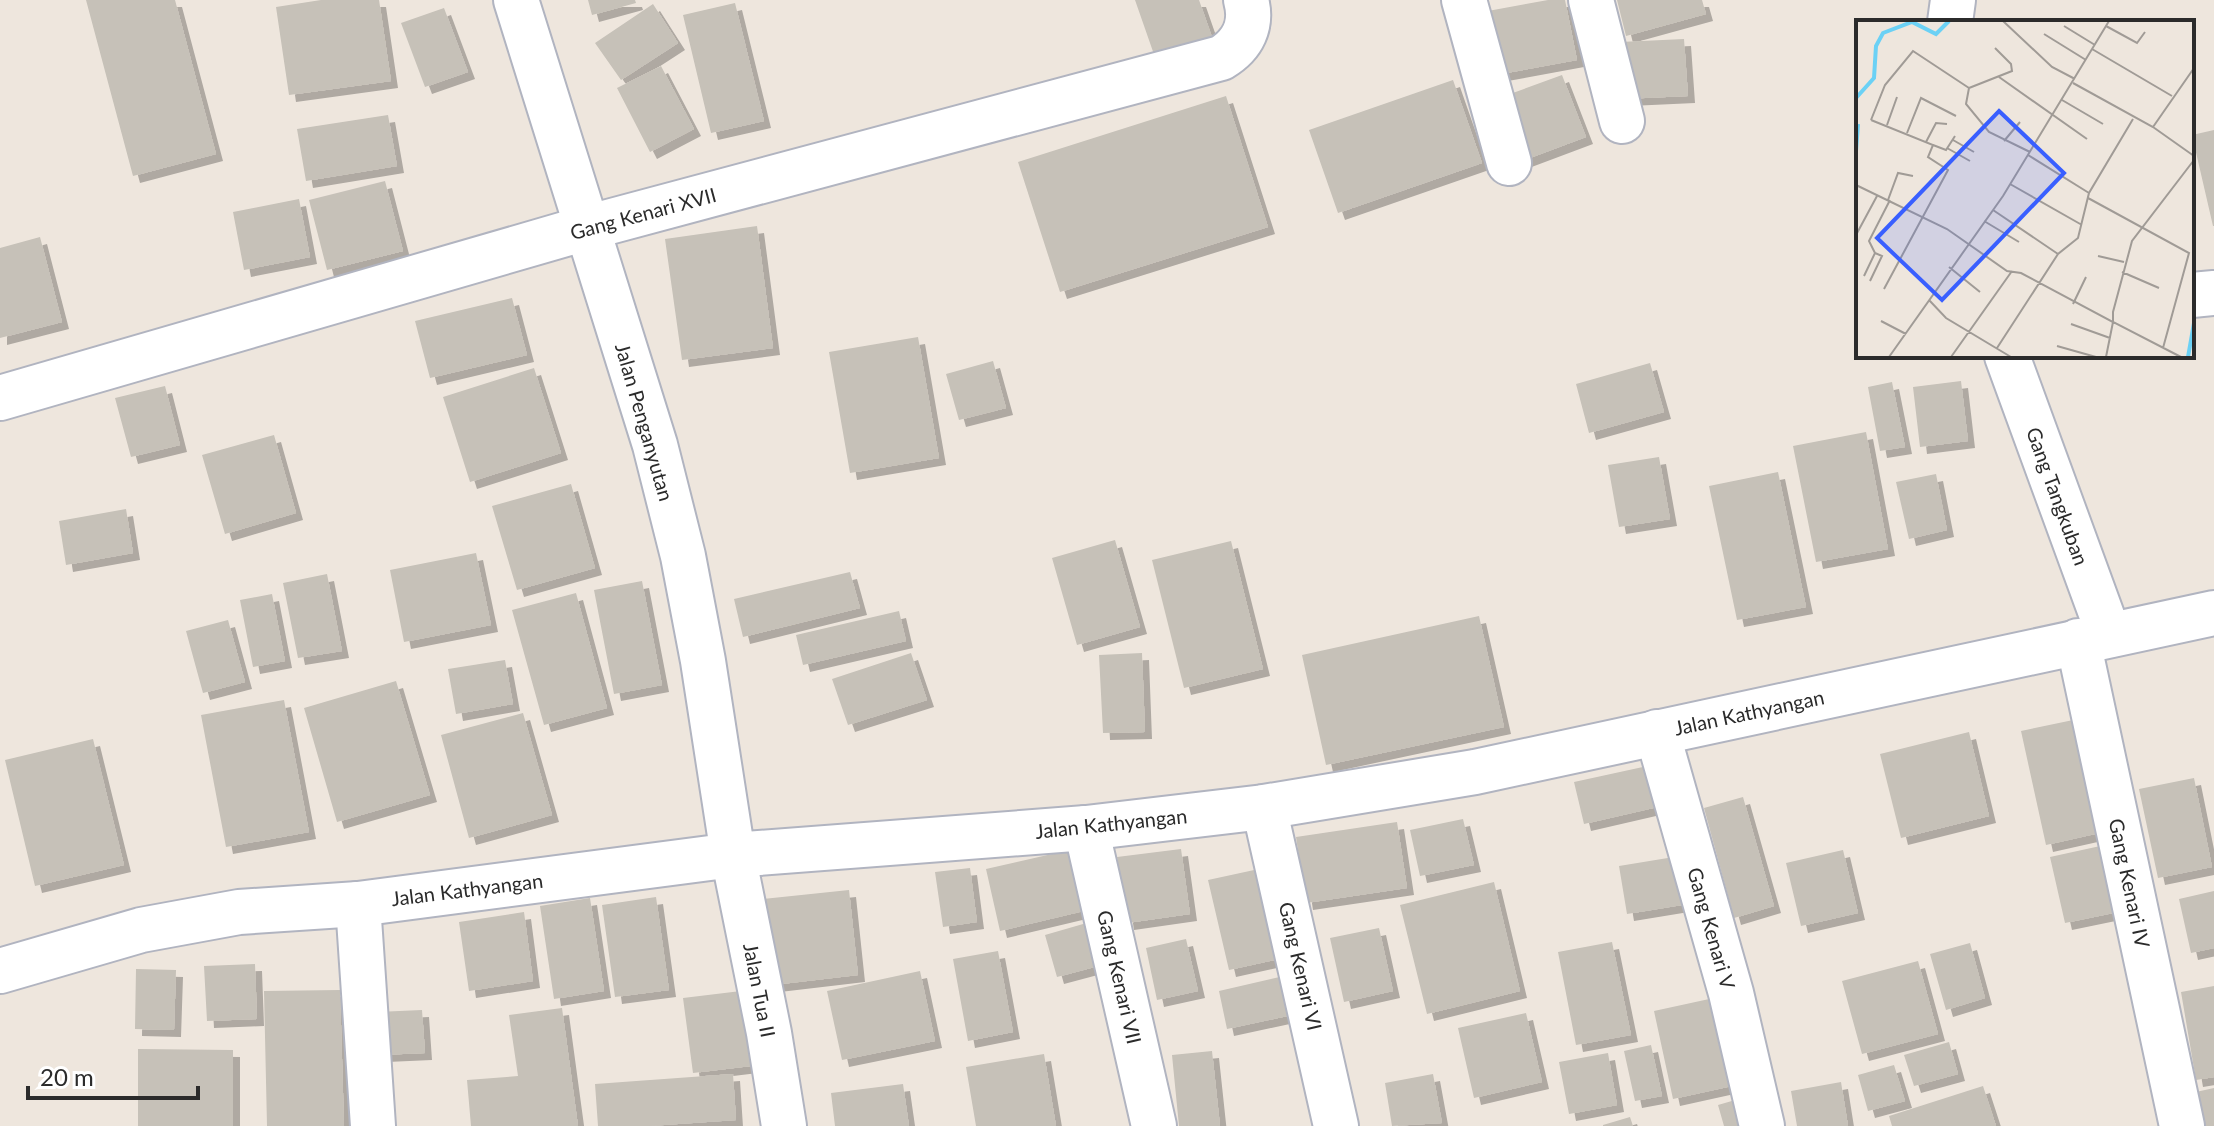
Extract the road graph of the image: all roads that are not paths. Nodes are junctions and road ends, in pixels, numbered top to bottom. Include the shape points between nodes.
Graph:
1 (516, 0) edge
2 (1246, 0) edge
3 (1464, 0) edge
4 (1591, 0) edge
5 (1953, 0) edge
6 (1950, 20) edge
7 (1622, 121) dead end
8 (1509, 163) dead end
9 (586, 228) junction
10 (2214, 293) edge
11 (2194, 295) edge
12 (2008, 358) edge
13 (0, 398) edge
14 (2214, 613) edge
15 (2093, 638) junction
16 (1657, 732) junction
17 (1264, 807) junction
18 (1086, 828) junction
19 (733, 855) junction
20 (358, 904) junction
21 (0, 971) edge
22 (373, 1126) edge
23 (784, 1126) edge
24 (1154, 1126) edge
25 (1336, 1126) edge
26 (1762, 1126) edge
27 (2182, 1126) edge

1 - 9 street, Jalan Penganyutan
2 - 9 street, Gang Kenari XVII via 1244,37 1221,58
3 - 8 street
4 - 7 street
5 - 6 street
9 - 13 street, Gang Kenari XVII
9 - 19 street, Jalan Penganyutan via 655,445 683,556
10 - 11 street
12 - 15 street, Gang Tangkuban
14 - 15 street, Jalan Kathyangan
15 - 16 street, Jalan Kathyangan
15 - 27 street, Gang Kenari IV
16 - 17 street, Jalan Kathyangan via 1475,772
16 - 26 street, Gang Kenari V via 1731,993
17 - 18 street, Jalan Kathyangan
17 - 25 street, Gang Kenari VI
18 - 19 street, Jalan Kathyangan
18 - 24 street, Gang Kenari VII
19 - 20 street, Jalan Kathyangan
19 - 23 street, Jalan Tua II
20 - 21 street, Jalan Kathyangan via 239,912 141,930
20 - 22 street

